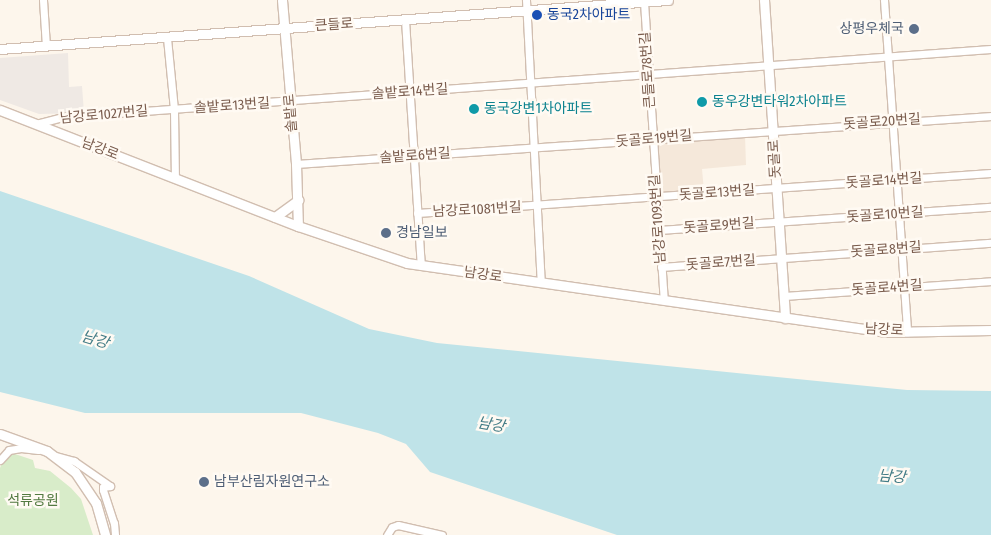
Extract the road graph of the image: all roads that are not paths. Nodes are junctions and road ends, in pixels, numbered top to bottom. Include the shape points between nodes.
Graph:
1 (43, 0) edge
2 (282, 0) edge
3 (526, 0) edge
4 (668, 0) edge
5 (764, 0) edge
6 (884, 0) edge
7 (644, 2) junction
8 (527, 11) junction
9 (405, 20) junction
10 (284, 29) junction
11 (167, 38) junction
12 (46, 46) junction
13 (0, 49) edge
14 (991, 49) edge
15 (888, 56) junction
16 (770, 65) junction
17 (648, 75) junction
18 (530, 84) junction
19 (409, 92) junction
20 (290, 101) junction
21 (0, 110) edge
22 (174, 110) junction
23 (991, 116) edge
24 (892, 122) junction
25 (36, 124) junction
26 (774, 129) junction
27 (653, 139) junction
28 (534, 148) junction
29 (414, 156) junction
30 (296, 164) junction
31 (991, 173) edge
32 (175, 178) junction
33 (897, 180) junction
34 (777, 189) junction
35 (657, 198) junction
36 (298, 200) junction
37 (537, 206) junction
38 (991, 207) edge
39 (418, 213) junction
40 (899, 214) junction
41 (276, 217) junction
42 (779, 222) junction
43 (298, 226) junction
44 (659, 230) junction
45 (991, 242) edge
46 (901, 249) junction
47 (781, 258) junction
48 (421, 265) junction
49 (661, 267) junction
50 (991, 281) edge
51 (541, 283) junction
52 (904, 287) junction
53 (784, 296) junction
54 (664, 300) junction
55 (785, 318) junction
56 (991, 330) edge
57 (907, 332) junction
58 (0, 434) edge
59 (50, 453) junction
60 (0, 460) edge
61 (105, 535) edge
62 (115, 535) edge
63 (386, 535) edge
64 (442, 535) edge

1 - 12 street
2 - 10 street, 솔밭로
3 - 8 street, 남강로1081번길
4 - 7 street, 큰들로
5 - 16 street, 돗골로
6 - 15 street
7 - 8 street, 큰들로
7 - 17 street, 큰들로78번길
8 - 9 street, 큰들로
8 - 18 street, 남강로1081번길
9 - 10 street, 큰들로
9 - 19 street
10 - 11 street, 큰들로
10 - 20 street, 솔밭로
11 - 12 street, 큰들로
11 - 22 street
12 - 13 street, 큰들로
14 - 15 street, 솔밭로14번길
15 - 16 street, 솔밭로14번길
15 - 24 street
16 - 17 street, 솔밭로14번길
16 - 26 street, 돗골로
17 - 18 street, 솔밭로14번길
17 - 27 street, 큰들로78번길
18 - 19 street, 솔밭로14번길
18 - 28 street, 남강로1081번길
19 - 20 street, 솔밭로14번길
19 - 29 street
20 - 22 street, 솔밭로13번길
20 - 30 street, 솔밭로
21 - 25 street, 남강로
22 - 25 street, 남강로1027번길 via 62,117
22 - 32 street
23 - 24 street, 돗골로20번길
24 - 26 street, 돗골로20번길
24 - 33 street
25 - 32 street, 남강로
26 - 27 street, 돗골로19번길
26 - 34 street, 돗골로
27 - 28 street, 돗골로19번길
27 - 35 street, 남강로1093번길
28 - 29 street, 솔밭로6번길
28 - 37 street, 남강로1081번길
29 - 30 street, 솔밭로6번길
29 - 39 street
30 - 36 street, 솔밭로
31 - 33 street, 돗골로14번길
32 - 41 street, 남강로
33 - 34 street, 돗골로14번길
33 - 40 street
34 - 35 street, 돗골로13번길
34 - 42 street, 돗골로
35 - 37 street, 돗골로13번길
35 - 44 street, 남강로1093번길
36 - 41 street
36 - 43 street, 솔밭로
37 - 39 street, 남강로1081번길
37 - 51 street, 남강로1081번길
38 - 40 street, 돗골로10번길
39 - 48 street
40 - 42 street, 돗골로10번길
40 - 46 street
41 - 43 street, 남강로
42 - 44 street, 돗골로9번길
42 - 47 street, 돗골로
43 - 48 street, 남강로
44 - 49 street, 남강로1093번길
45 - 46 street, 돗골로8번길
46 - 47 street, 돗골로8번길
46 - 52 street
47 - 49 street, 돗골로7번길
47 - 53 street, 돗골로
48 - 51 street, 남강로
49 - 54 street, 남강로1093번길
50 - 52 street, 돗골로4번길
51 - 54 street, 남강로
52 - 53 street, 돗골로4번길
52 - 57 street
53 - 55 street, 돗골로
54 - 55 street, 남강로
55 - 57 street, 남강로 via 885,332
56 - 57 street, 남강로
58 - 59 street
59 - 60 street via 21,448 9,450
59 - 61 street via 75,472 88,489 102,519
59 - 62 street via 74,461 110,486 103,487 103,490
63 - 64 street via 398,525

